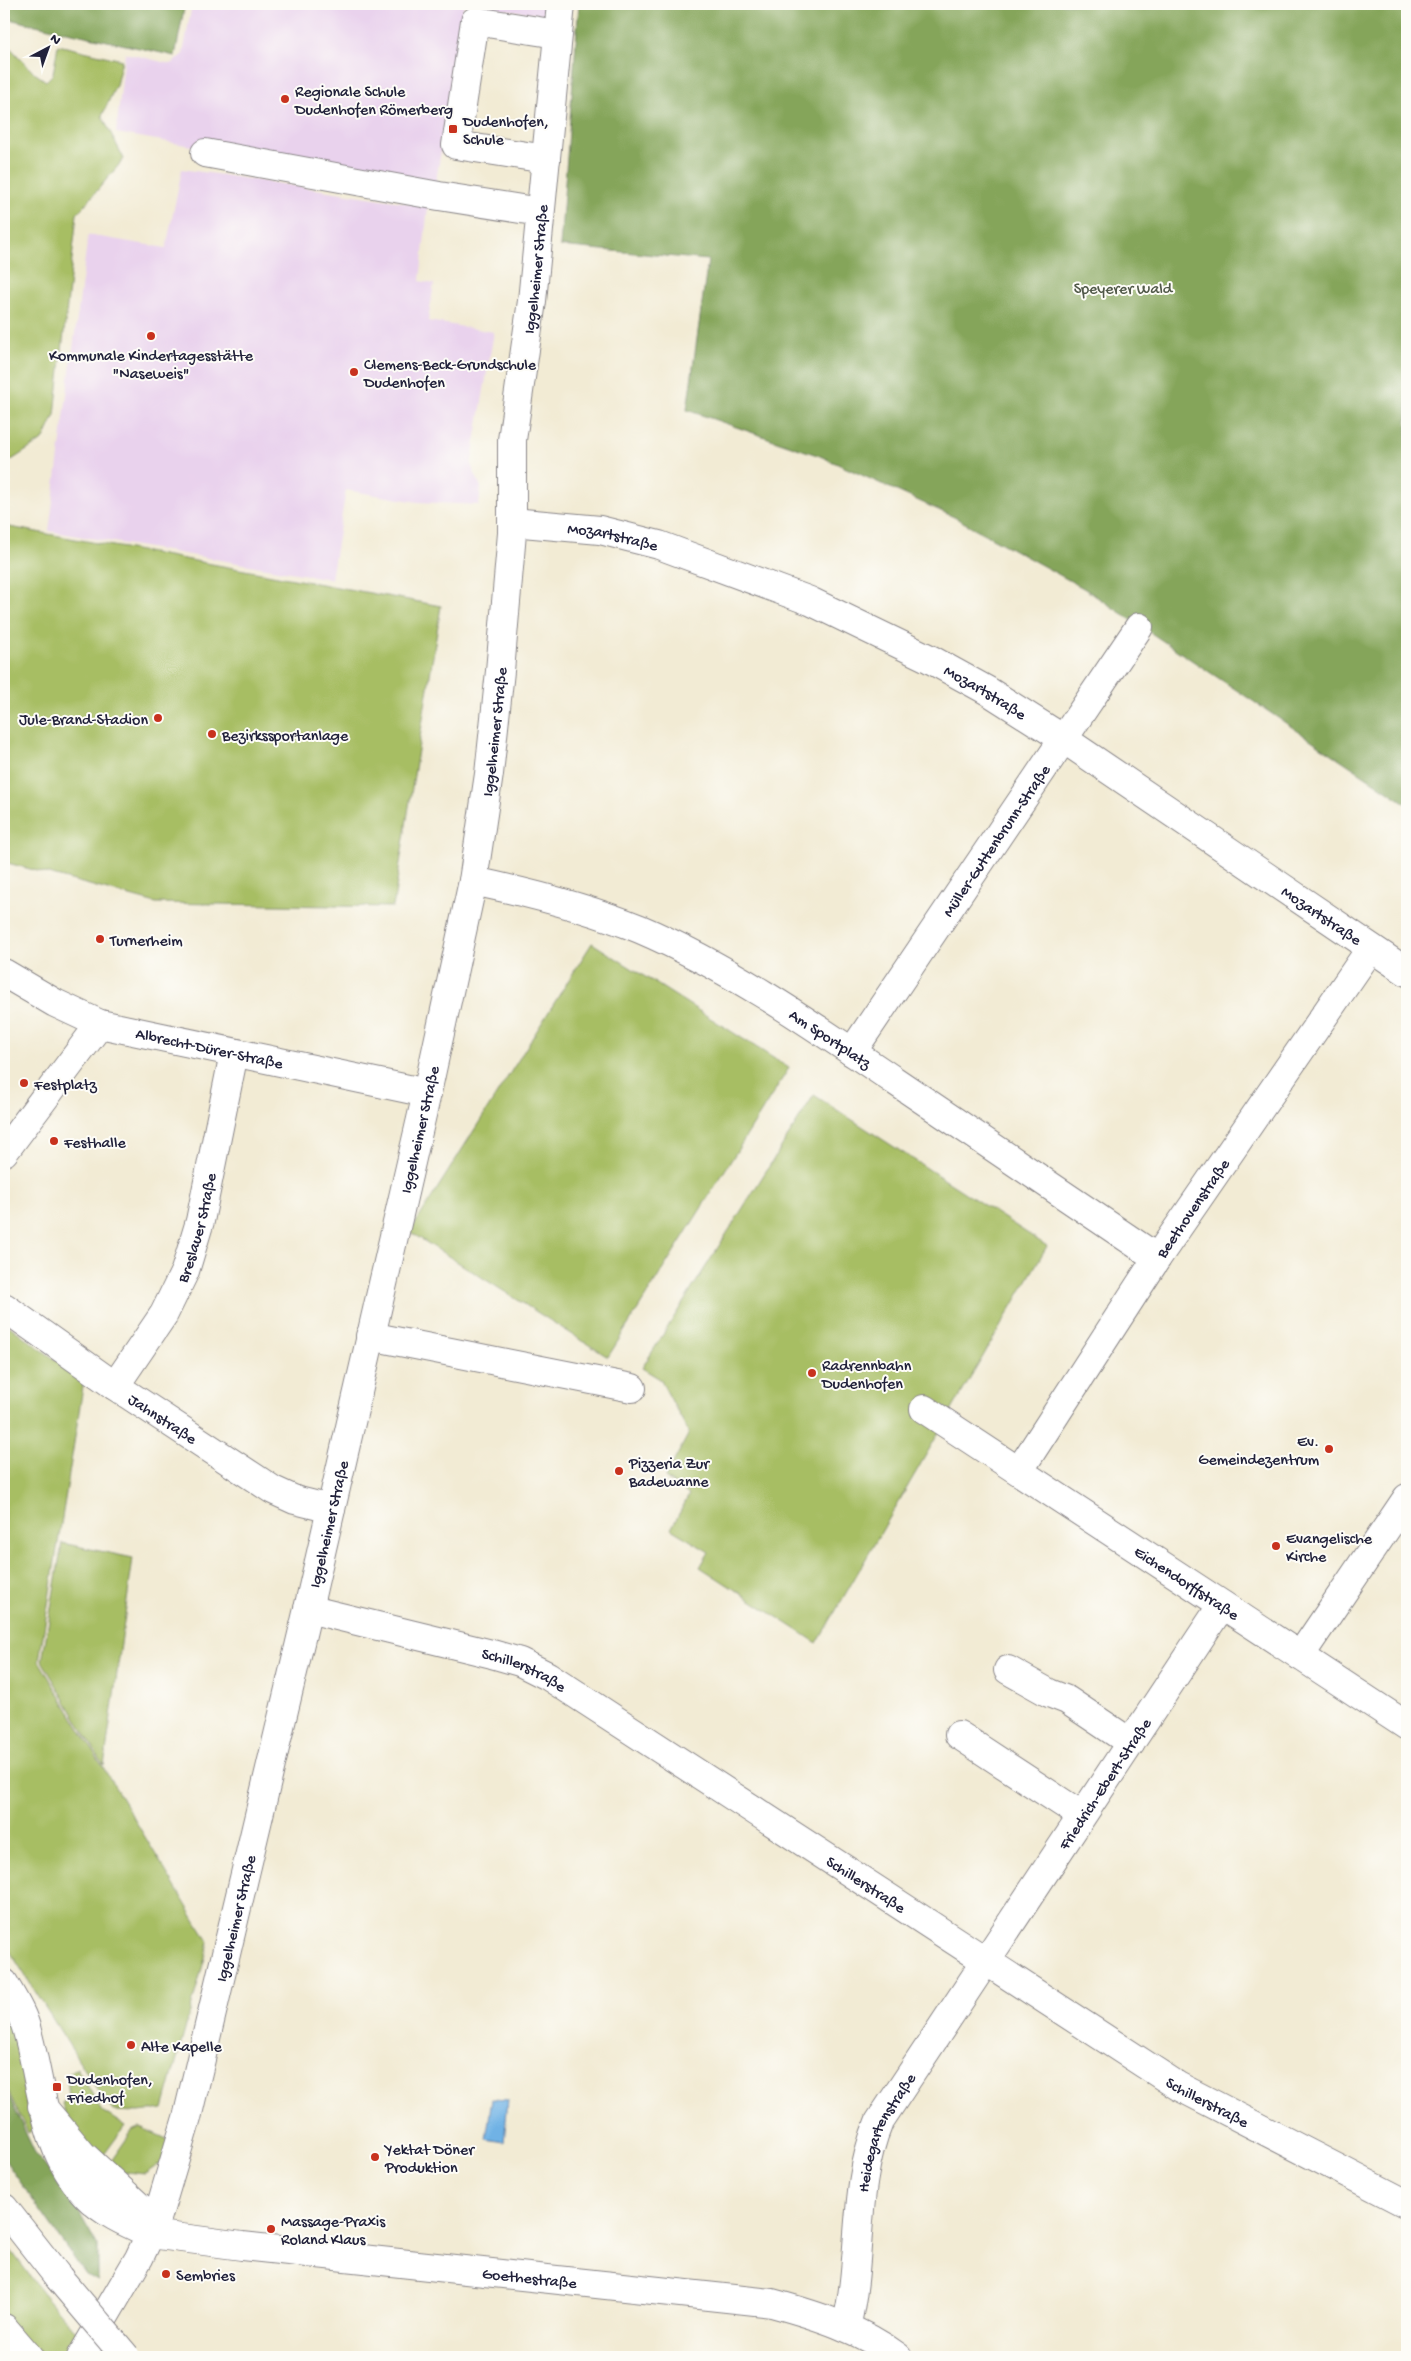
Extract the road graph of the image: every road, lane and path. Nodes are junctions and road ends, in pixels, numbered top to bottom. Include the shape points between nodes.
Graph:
1 (560, 4) edge
2 (558, 34) junction
3 (205, 153) dead end
4 (546, 160) junction
5 (540, 212) junction
6 (512, 522) junction
7 (1139, 627) dead end
8 (1062, 738) junction
9 (473, 881) junction
10 (1371, 948) junction
11 (1407, 972) edge
12 (4, 973) edge
13 (100, 1024) junction
14 (852, 1052) junction
15 (234, 1053) junction
16 (427, 1094) junction
17 (4, 1152) edge
18 (1157, 1258) junction
19 (4, 1307) edge
20 (370, 1336) junction
21 (115, 1386) junction
22 (632, 1388) dead end
23 (924, 1409) dead end
24 (1019, 1471) junction
25 (1407, 1498) edge
26 (331, 1508) junction
27 (1222, 1605) junction
28 (308, 1609) junction
29 (1300, 1656) junction
30 (1008, 1670) dead end
31 (1407, 1726) edge
32 (958, 1735) dead end
33 (1131, 1743) junction
34 (1081, 1815) junction
35 (986, 1960) junction
36 (4, 1983) edge
37 (1407, 2204) edge
38 (4, 2208) edge
39 (154, 2228) junction
40 (846, 2327) junction
41 (4, 2328) edge
42 (29, 2357) edge
43 (82, 2357) edge
44 (126, 2357) edge
45 (898, 2357) edge

1 - 2 street, Iggelheimer Straße
2 - 4 street, Iggelheimer Straße
2 - 4 street via 474,21 456,145
3 - 5 street
4 - 5 street, Iggelheimer Straße
5 - 6 street, Iggelheimer Straße via 532,301 512,440
6 - 8 street, Mozartstraße via 624,535 810,601 930,659
6 - 9 street, Iggelheimer Straße via 489,774
7 - 8 street, Müller-Guttenbrunn-Straße
8 - 10 street, Mozartstraße
8 - 14 street, Müller-Guttenbrunn-Straße
9 - 14 street, Am Sportplatz via 591,910 641,930 740,981
9 - 16 street, Iggelheimer Straße
10 - 11 street, Mozartstraße
10 - 18 street, Beethovenstraße
12 - 13 street, Albrecht-Dürer-Straße via 55,1003
13 - 15 street, Albrecht-Dürer-Straße
13 - 17 street
14 - 18 street, Am Sportplatz
15 - 16 street, Albrecht-Dürer-Straße
15 - 21 street, Breslauer Straße via 200,1221 188,1264 164,1314
16 - 20 street, Iggelheimer Straße
18 - 24 street, Beethovenstraße
19 - 21 street, Jahnstraße
20 - 22 street
20 - 26 street, Iggelheimer Straße
21 - 26 street, Jahnstraße via 273,1490 295,1500
23 - 24 street, Eichendorffstraße
24 - 27 street, Eichendorffstraße
25 - 29 street
26 - 28 street, Iggelheimer Straße
27 - 29 street, Eichendorffstraße
27 - 33 street, Friedrich-Ebert-Straße
28 - 35 street, Schillerstraße via 520,1662
28 - 39 street, Iggelheimer Straße via 187,2118
29 - 31 street, Eichendorffstraße
30 - 33 street via 1067,1700
32 - 34 street
33 - 34 street, Friedrich-Ebert-Straße
34 - 35 street, Friedrich-Ebert-Straße
35 - 37 street, Schillerstraße via 1178,2086
35 - 40 street, Heidegartenstraße via 888,2107 870,2142 865,2163 852,2302
36 - 39 street, Goethestraße via 27,2030 49,2130 72,2178 86,2196 104,2210
38 - 44 street, bridge
39 - 40 street, Goethestraße via 179,2239 738,2298 788,2308
39 - 43 street, Iggelheimer Straße
40 - 45 street, Goethestraße
41 - 42 street

